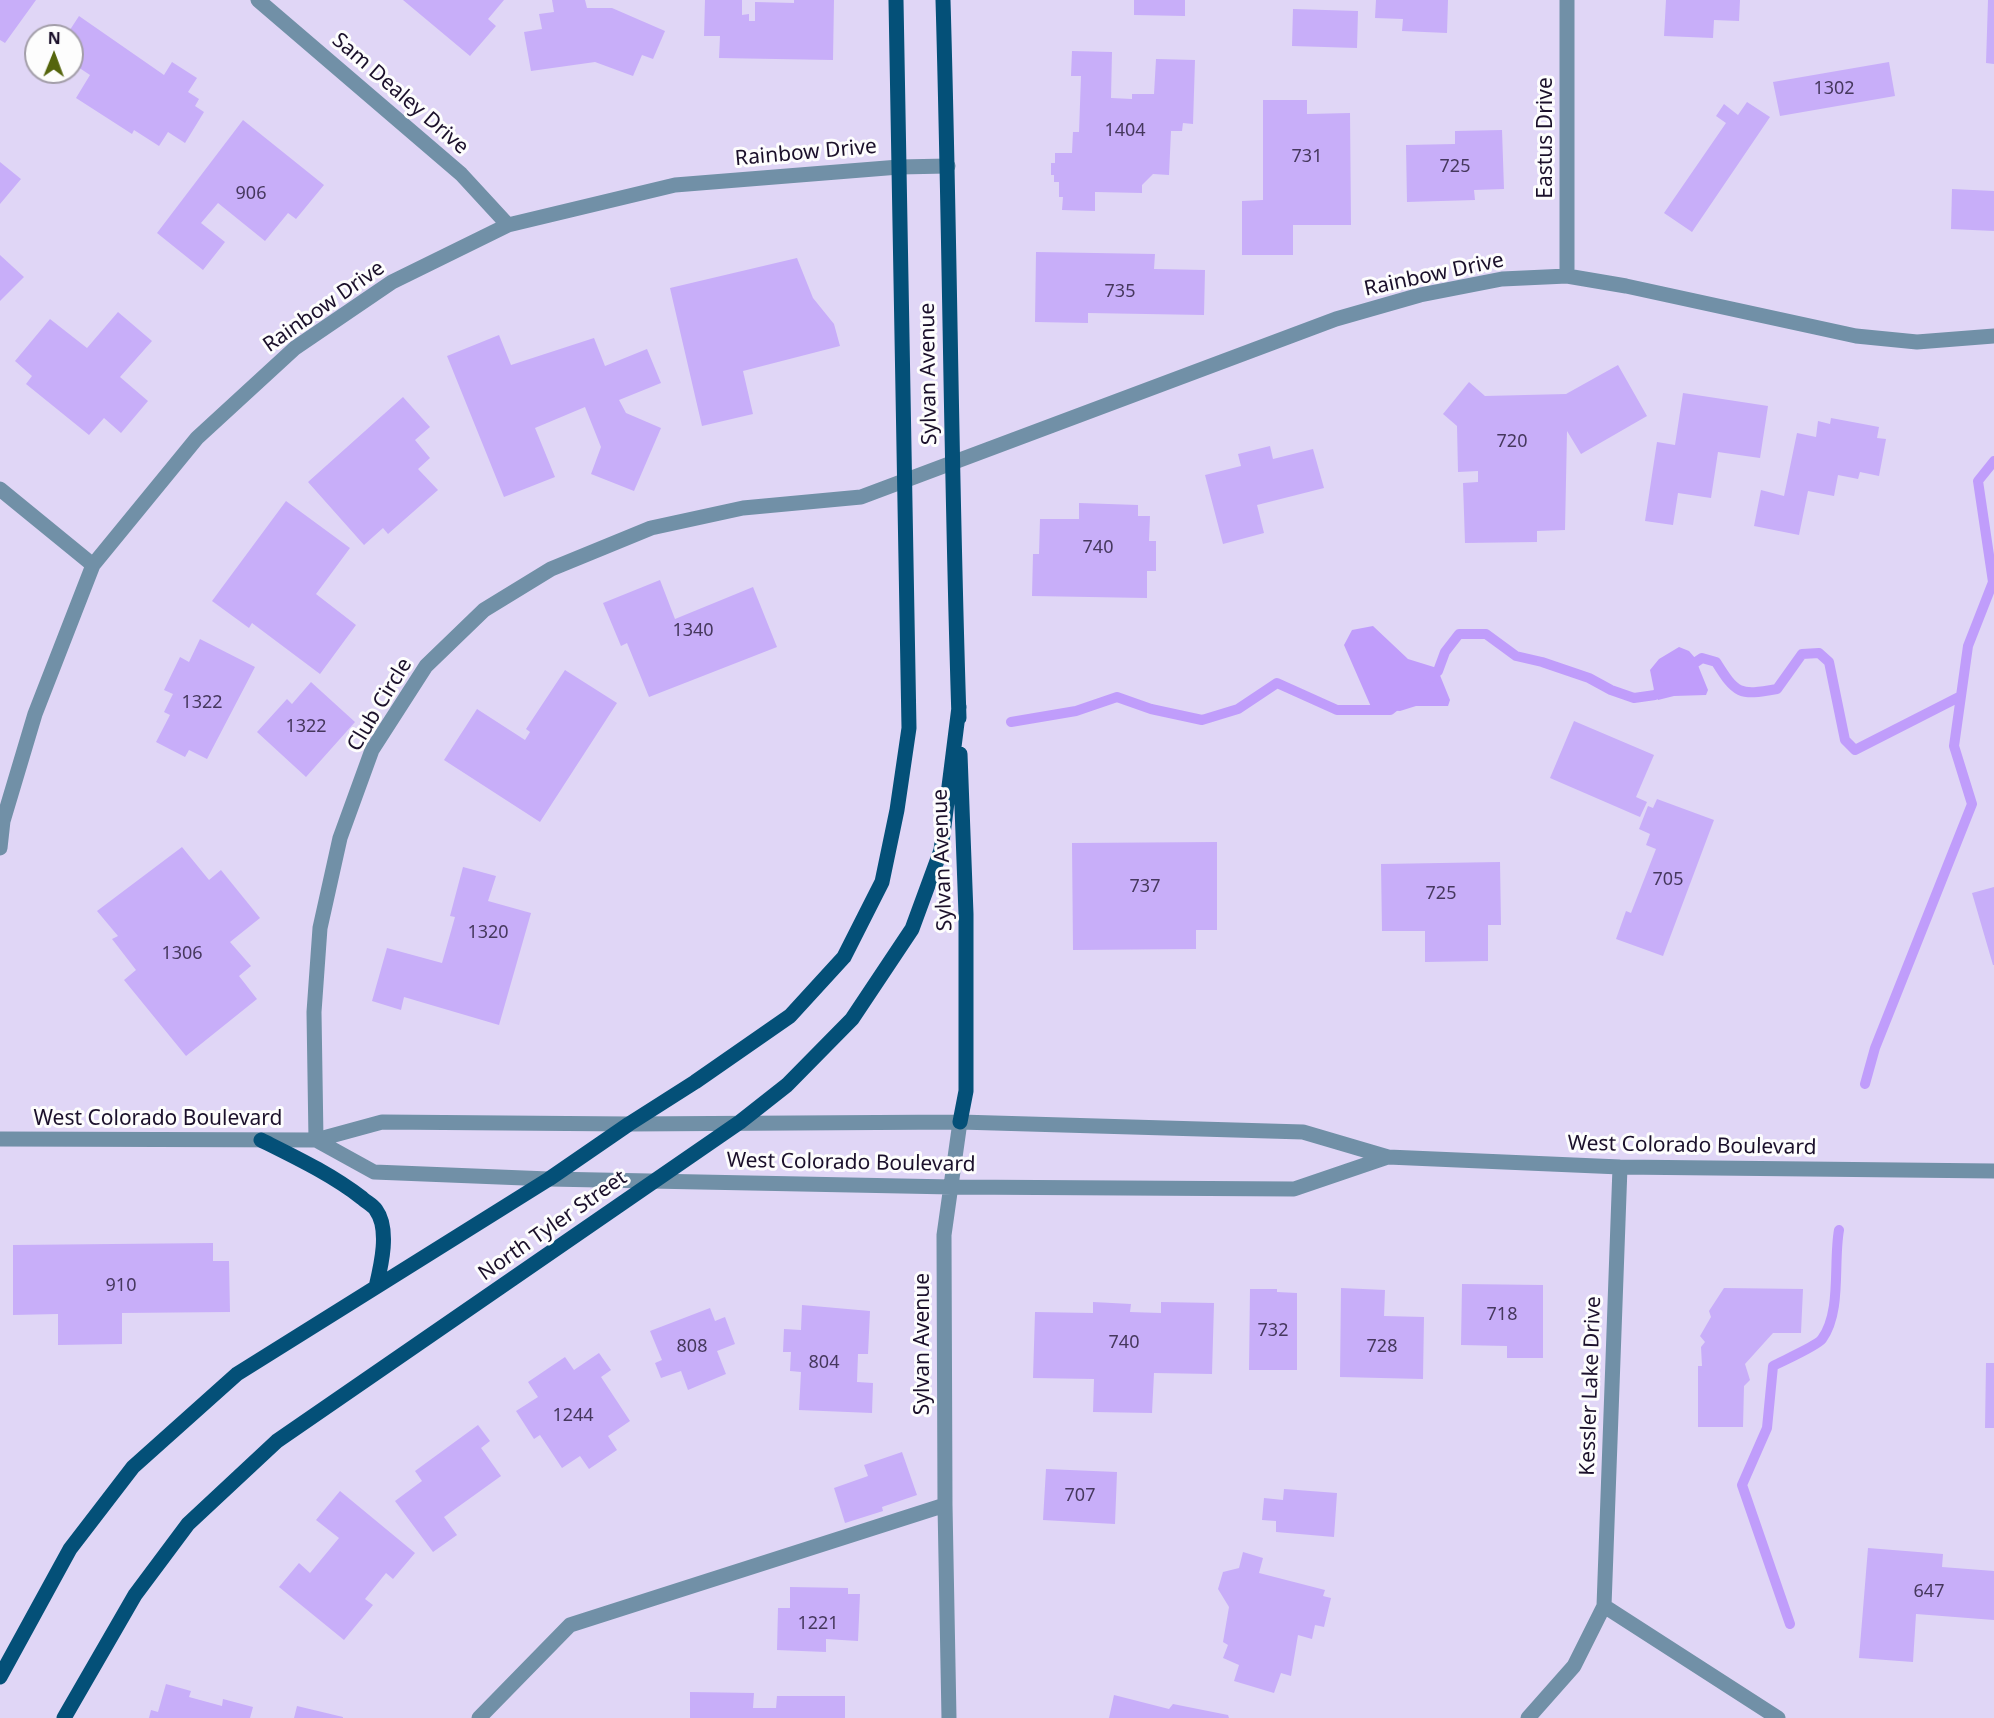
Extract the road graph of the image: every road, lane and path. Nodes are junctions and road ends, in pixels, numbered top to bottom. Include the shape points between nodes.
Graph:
1 (258, 0) edge
2 (896, 0) edge
3 (943, 0) edge
4 (1567, 0) edge
5 (948, 166) junction
6 (899, 167) junction
7 (508, 225) junction
8 (1567, 276) junction
9 (1994, 336) edge
10 (951, 462) junction
11 (906, 480) junction
12 (0, 489) edge
13 (93, 565) junction
14 (959, 707) junction
15 (909, 728) joint
16 (2, 821) edge
17 (0, 848) edge
18 (740, 1122) junction
19 (960, 1122) junction
20 (629, 1124) junction
21 (0, 1139) edge
22 (261, 1140) junction
23 (316, 1140) junction
24 (1388, 1157) junction
25 (1620, 1167) junction
26 (1994, 1171) edge
27 (549, 1179) junction
28 (655, 1180) junction
29 (952, 1187) junction
30 (376, 1287) junction
31 (945, 1505) junction
32 (1604, 1606) junction
33 (0, 1677) edge
34 (64, 1718) edge
35 (479, 1718) edge
36 (949, 1718) edge
37 (1528, 1718) edge
38 (1778, 1718) edge

1 - 7 street, Sam Dealey Drive via 461,174
2 - 6 main road, Sylvan Avenue
3 - 5 main road, Sylvan Avenue
4 - 8 street, Eastus Drive
5 - 6 street, Rainbow Drive
5 - 10 main road, Sylvan Avenue
6 - 7 street, Rainbow Drive via 675,185
6 - 11 main road, Sylvan Avenue
7 - 13 street, Rainbow Drive via 392,282 295,348 197,438
8 - 9 street, Rainbow Drive via 1856,336 1917,342
8 - 10 street, Rainbow Drive via 1502,279 1420,295 1336,319
10 - 11 street, Rainbow Drive
10 - 14 main road, Sylvan Avenue
11 - 15 main road, Sylvan Avenue
11 - 23 street, Club Circle via 861,497 743,508 651,528 551,569 484,610 426,666 372,750 340,838 320,928 314,1012
12 - 13 street
13 - 16 street, Rainbow Drive via 35,714
14 - 18 main road, North Tyler Street via 941,850 912,928 852,1019 787,1085
14 - 19 main road, Sylvan Avenue via 966,914 966,1090
15 - 20 main road, North Tyler Street via 882,882 844,957 790,1016
16 - 17 street, Rainbow Drive
18 - 19 street, West Colorado Boulevard
18 - 20 street, West Colorado Boulevard
18 - 28 main road, North Tyler Street
19 - 24 street, West Colorado Boulevard via 1303,1132
19 - 29 street, Sylvan Avenue
20 - 23 street, West Colorado Boulevard via 382,1122
20 - 27 main road, North Tyler Street
21 - 22 street, West Colorado Boulevard
22 - 23 street, West Colorado Boulevard
22 - 30 main road via 313,1167 376,1210 384,1231
23 - 27 street, West Colorado Boulevard via 374,1172
24 - 25 street, West Colorado Boulevard
24 - 29 street, West Colorado Boulevard via 1294,1189
25 - 26 street, West Colorado Boulevard
25 - 32 street, Kessler Lake Drive
27 - 28 street, West Colorado Boulevard
27 - 30 main road, North Tyler Street
28 - 29 street, West Colorado Boulevard
28 - 34 main road, North Tyler Street via 277,1441 188,1524 135,1595
29 - 31 street, Sylvan Avenue via 944,1235
30 - 33 main road, North Tyler Street via 237,1374 133,1467 70,1549
31 - 35 street via 570,1625
31 - 36 street, Sylvan Avenue
32 - 37 street, Kessler Lake Drive via 1574,1666
32 - 38 street

